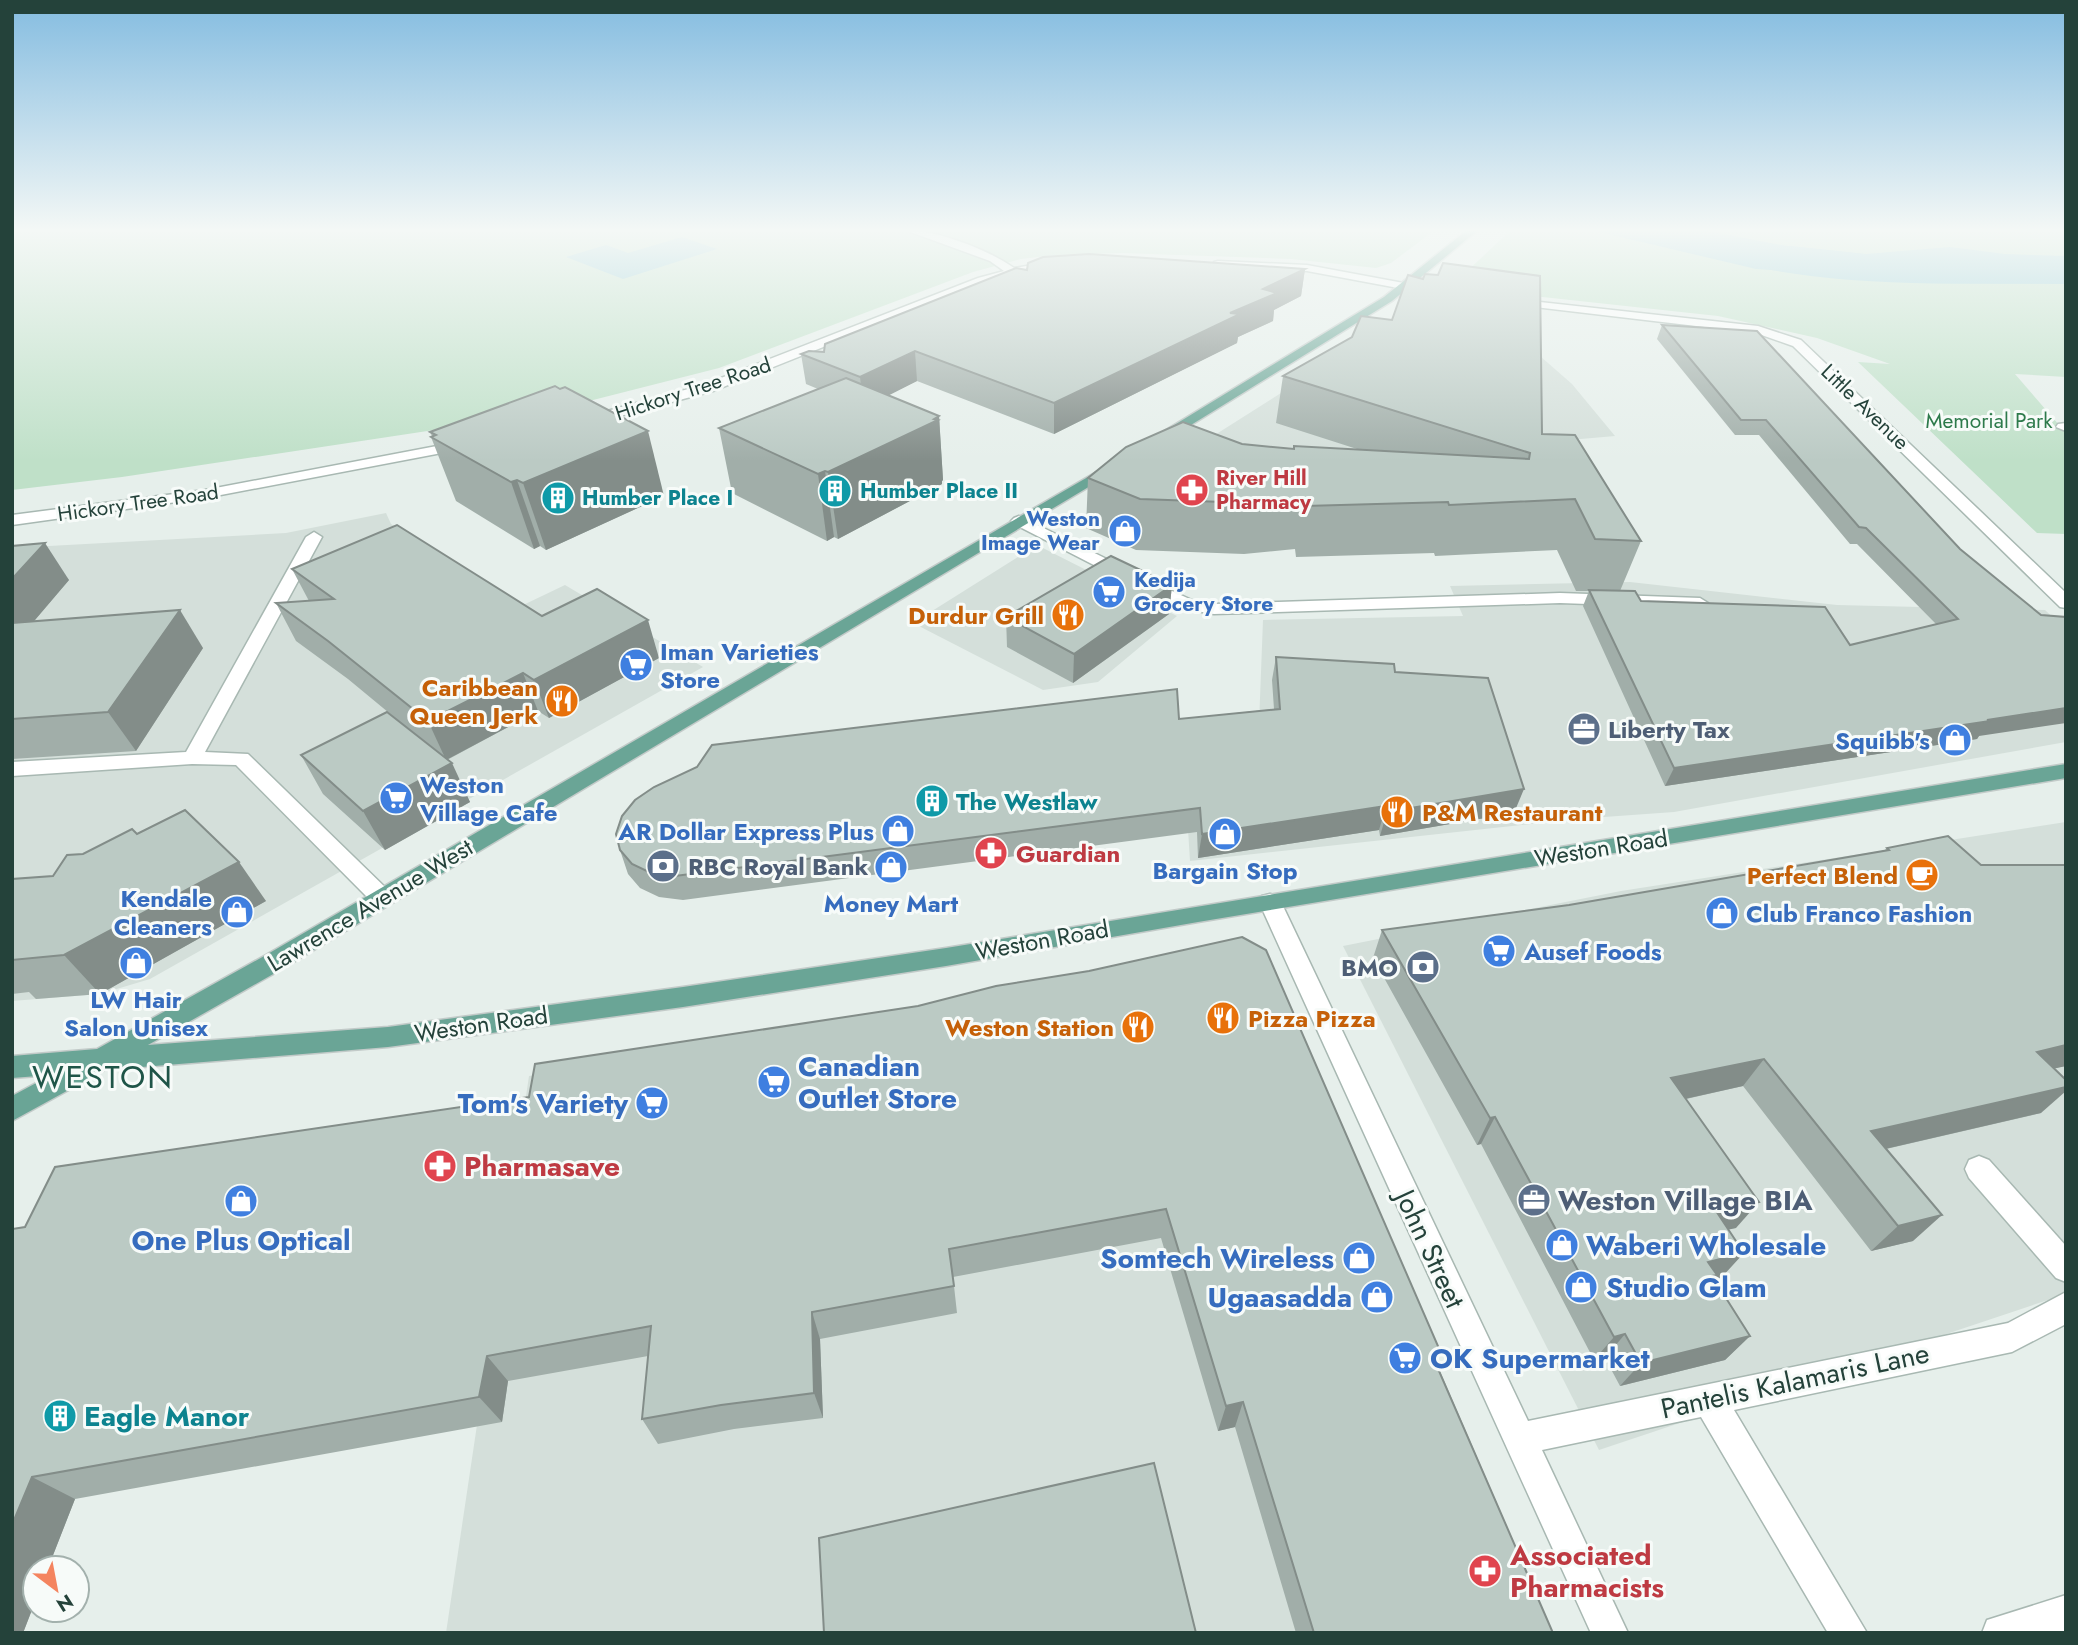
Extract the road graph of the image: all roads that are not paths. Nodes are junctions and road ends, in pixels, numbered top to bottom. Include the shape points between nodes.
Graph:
1 (915, 307) edge
2 (1374, 307) edge
3 (1551, 307) edge
4 (780, 361) junction
5 (798, 367) dead end
6 (582, 421) edge
7 (482, 441) edge
8 (1144, 448) edge
9 (1122, 461) edge
10 (12, 520) edge
11 (1019, 521) junction
12 (314, 537) dead end
13 (1700, 603) edge
14 (2066, 603) edge
15 (192, 758) junction
16 (12, 769) edge
17 (2066, 771) edge
18 (382, 898) junction
19 (1270, 902) junction
20 (101, 1060) junction
21 (12, 1067) edge
22 (12, 1110) edge
23 (1979, 1169) dead end
24 (2066, 1268) edge
25 (2066, 1307) edge
26 (1708, 1398) junction
27 (1518, 1439) junction
28 (2066, 1613) edge
29 (1610, 1633) edge
30 (1849, 1633) edge
31 (2000, 1633) edge

1 - 4 street, Hickory Tree Road
2 - 8 main road
3 - 14 street, Little Avenue via 1758,330 1797,343
4 - 5 street
4 - 6 street, Hickory Tree Road via 679,397
7 - 10 street, Hickory Tree Road via 205,494
9 - 11 main road, Lawrence Avenue West
11 - 13 street via 1166,595 1214,609 1560,598
11 - 18 main road, Lawrence Avenue West
12 - 15 street
15 - 16 street
15 - 18 street via 241,759
17 - 19 main road, Weston Road
18 - 20 main road, Lawrence Avenue West
19 - 20 main road, Weston Road via 946,957 520,1020 303,1045
19 - 27 street, John Street
20 - 21 main road, Weston Road
20 - 22 main road, Lawrence Avenue West
23 - 24 street
25 - 26 street, Pantelis Kalamaris Lane via 2012,1337
26 - 27 street, Pantelis Kalamaris Lane
26 - 30 street
27 - 29 street, John Street
28 - 31 street

